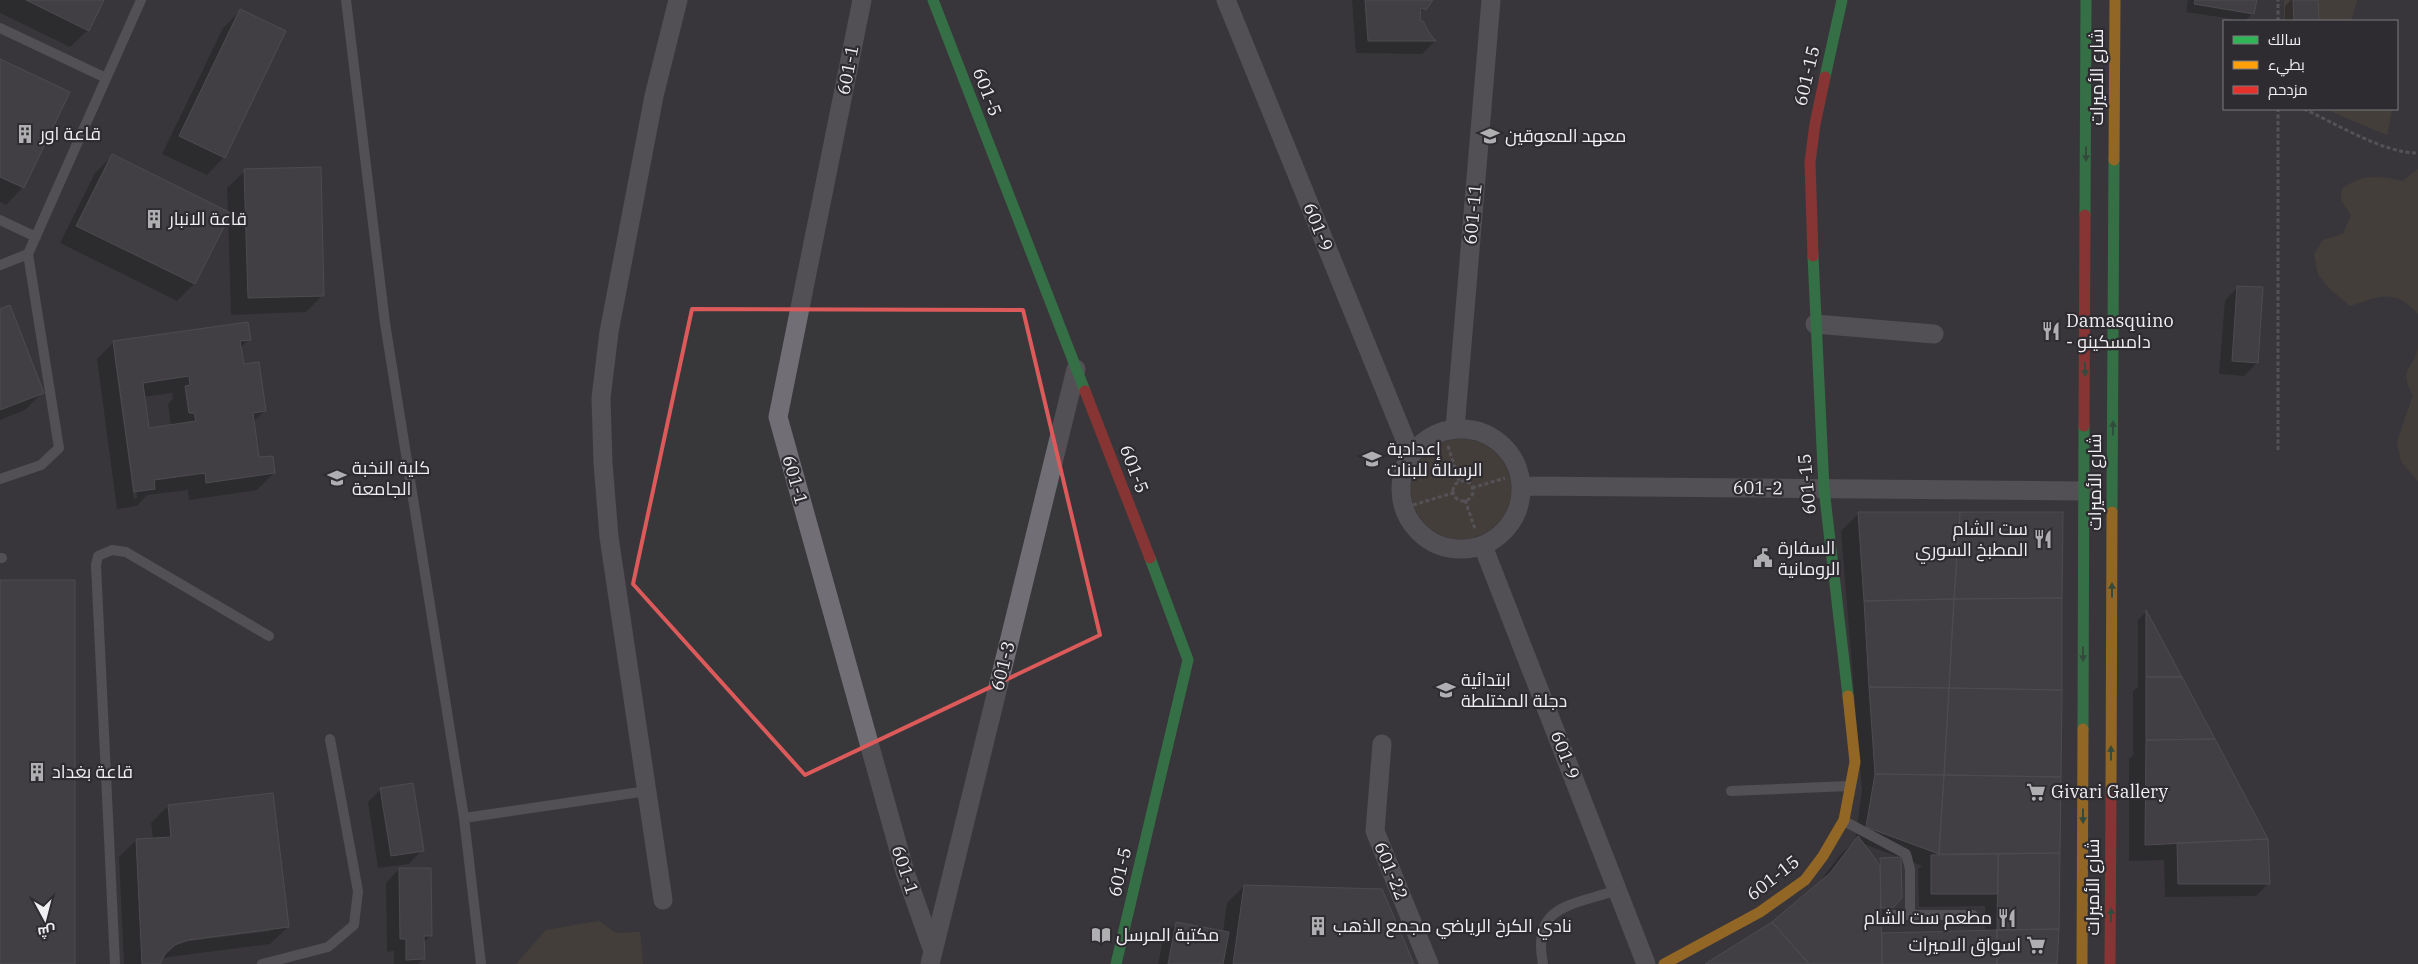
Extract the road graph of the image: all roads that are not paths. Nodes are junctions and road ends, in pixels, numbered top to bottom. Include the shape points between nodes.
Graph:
1 (141, 0) edge
2 (346, 0) edge
3 (678, 0) edge
4 (862, 0) edge
5 (933, 0) edge
6 (1226, 0) edge
7 (1492, 0) edge
8 (1842, 0) edge
9 (2086, 0) edge
10 (2115, 0) edge
11 (0, 28) edge
12 (106, 78) junction
13 (0, 220) edge
14 (36, 238) junction
15 (28, 254) junction
16 (0, 265) edge
17 (1815, 324) junction
18 (1934, 334) dead end
19 (1076, 369) junction
20 (1451, 435) junction
21 (1411, 454) junction
22 (0, 479) edge
23 (1516, 481) junction
24 (1824, 489) junction
25 (2084, 491) junction
26 (1480, 541) junction
27 (269, 636) dead end
28 (330, 740) dead end
29 (1382, 744) dead end
30 (1850, 786) junction
31 (1731, 790) dead end
32 (647, 791) junction
33 (464, 818) junction
34 (1844, 820) junction
35 (1618, 890) junction
36 (663, 900) dead end
37 (1973, 914) dead end
38 (1893, 915) dead end
39 (1910, 915) junction
40 (931, 958) edge
41 (115, 964) edge
42 (262, 964) edge
43 (481, 964) edge
44 (1116, 964) edge
45 (1430, 964) edge
46 (1543, 964) edge
47 (1646, 964) edge
48 (1664, 964) edge
49 (2082, 964) edge
50 (2110, 964) edge

1 - 12 lane
2 - 33 lane via 385,323
3 - 32 street via 654,96 608,332 602,398 603,463 610,537
4 - 40 street, 601-1 via 778,417 904,872
5 - 19 street, 601-5
6 - 21 street, 601-9
7 - 20 street, 601-11
8 - 17 street, 601-15 via 1814,124 1810,162
9 -> 25 street, شارع الأميرات
50 -> 10 street, شارع الأميرات
11 - 12 lane
12 - 14 lane
13 - 14 lane
14 - 15 lane
15 - 16 lane
15 - 22 lane via 59,448 41,465
17 - 18 street
17 - 24 street, 601-15
19 - 40 street, 601-3
19 - 44 street, 601-5 via 1188,660
20 - 21 street via 1438,433
20 - 23 street via 1472,429 1501,443 1519,470
21 - 26 street via 1402,472 1400,491 1403,510 1413,527 1427,540 1445,548 1464,550
23 - 24 street, 601-2
23 - 26 street via 1520,505 1512,522 1499,536
24 - 25 street, 601-2
24 - 30 street, 601-15 via 1855,762
25 -> 49 street, شارع الأميرات
26 - 35 street, 601-9
27 - 41 lane via 126,552 112,550 98,556
28 - 42 lane via 358,891 354,925 328,947
29 - 45 street, 601-22 via 1375,831
30 - 31 lane
30 - 34 street, 601-15
32 - 33 lane
32 - 36 street
33 - 43 lane
34 - 39 lane via 1906,854 1910,869
34 - 48 street, 601-15 via 1824,856 1805,880 1760,912
35 - 46 lane via 1554,912 1542,927 1539,944
35 - 47 street, 601-9
37 - 39 lane
38 - 39 lane

